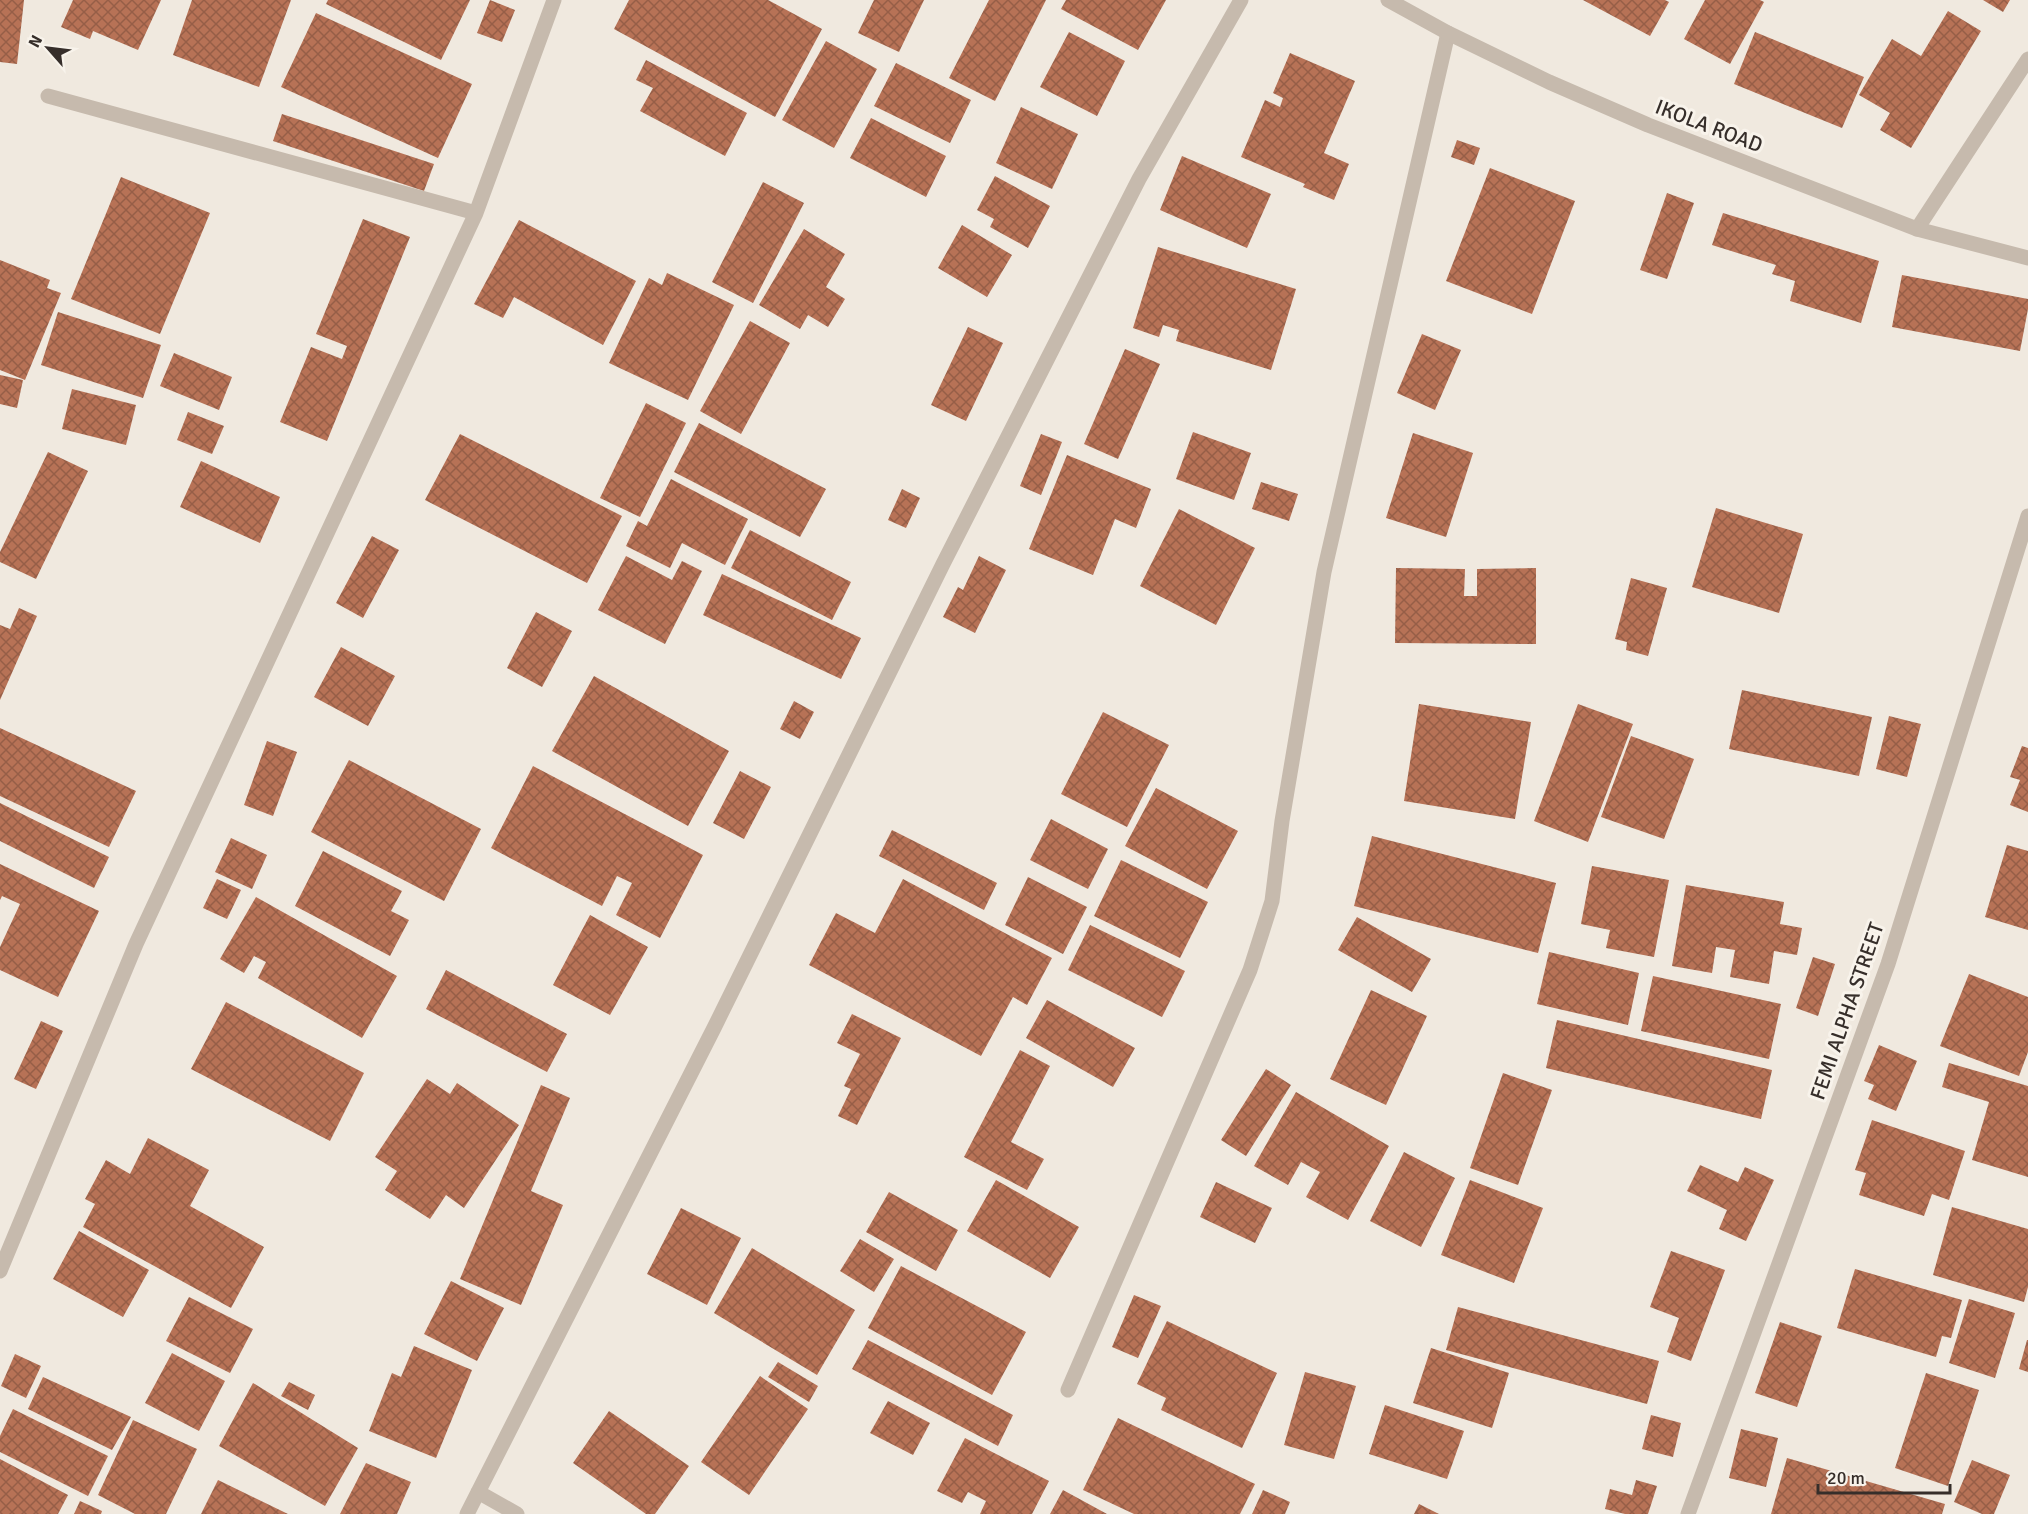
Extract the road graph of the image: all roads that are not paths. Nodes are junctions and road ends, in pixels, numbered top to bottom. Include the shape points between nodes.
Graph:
1 (554, 0) edge
2 (1241, 0) edge
3 (1389, 0) edge
4 (1448, 33) junction
5 (2028, 59) edge
6 (48, 96) dead end
7 (476, 213) junction
8 (1917, 229) junction
9 (2028, 258) edge
10 (2028, 516) edge
11 (0, 1271) edge
12 (1068, 1390) dead end
13 (478, 1492) junction
14 (467, 1514) edge
15 (517, 1514) edge
16 (1688, 1514) edge

1 - 7 street
2 - 13 street via 1139,179
3 - 4 street, IKOLA ROAD
4 - 8 street, IKOLA ROAD via 1648,125
4 - 12 street via 1324,572 1272,901 1250,970
5 - 8 street
6 - 7 street
7 - 11 street via 136,944
8 - 9 street, IKOLA ROAD
10 - 16 street, FEMI ALPHA STREET via 1888,964
13 - 14 street
13 - 15 street

